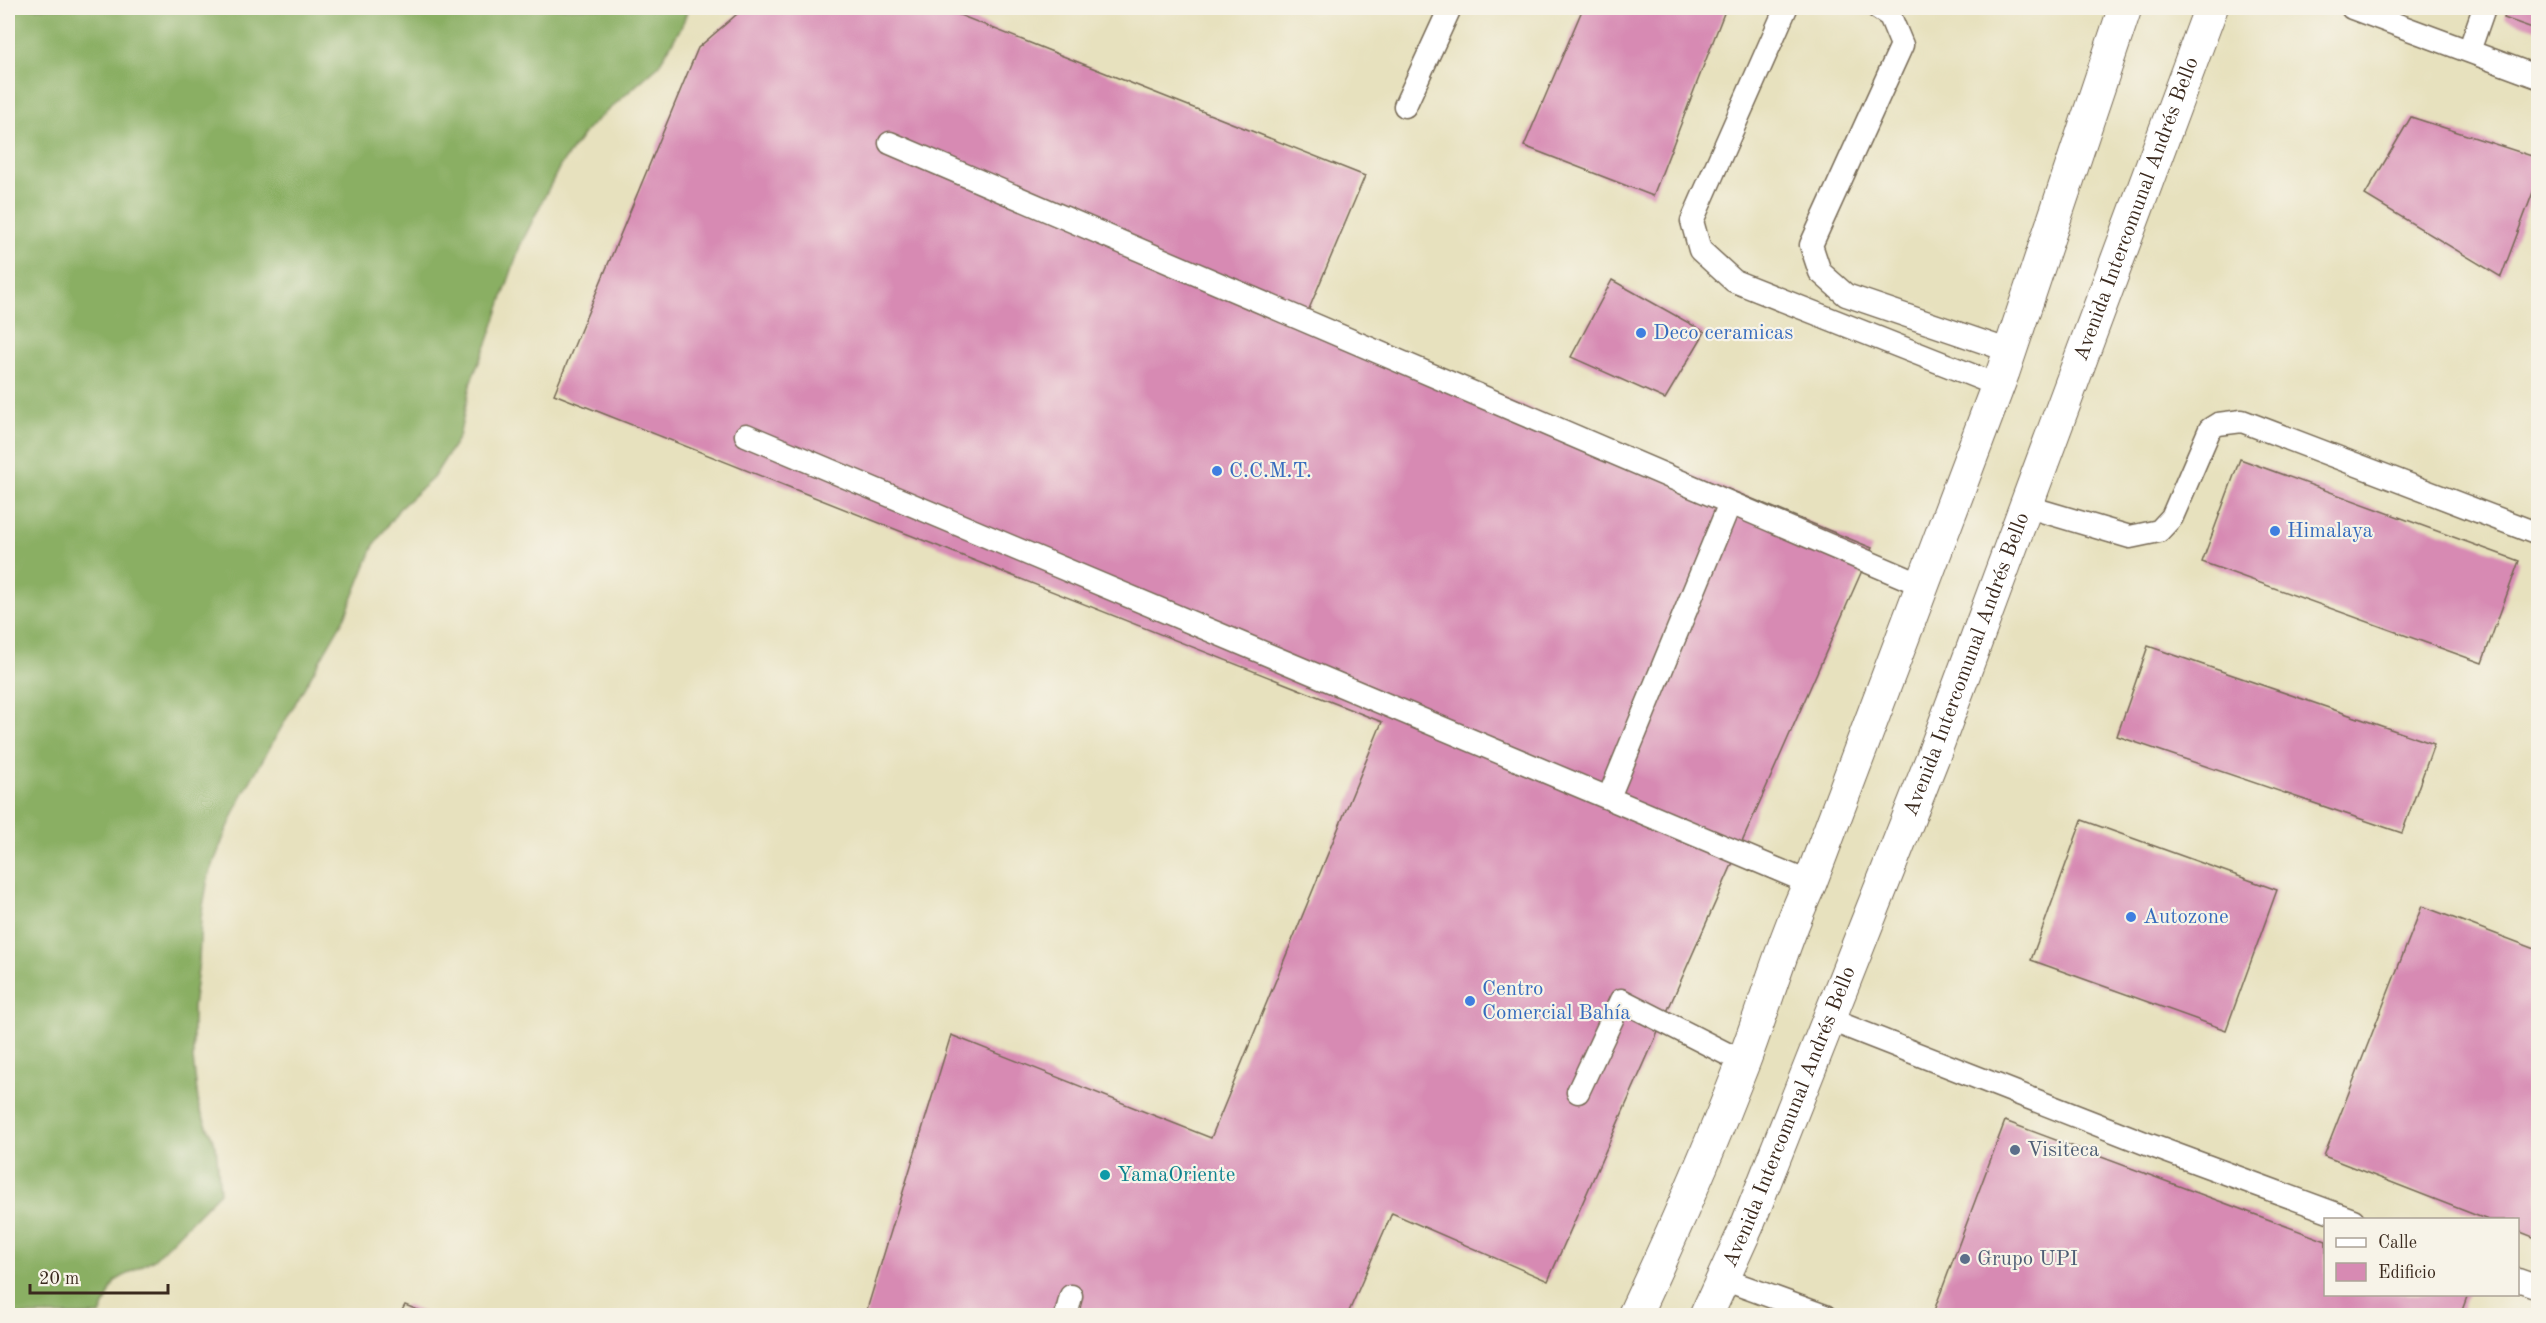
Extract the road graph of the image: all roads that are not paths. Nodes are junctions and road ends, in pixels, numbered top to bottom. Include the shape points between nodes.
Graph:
1 (1450, 8) edge
2 (1786, 8) edge
3 (1878, 8) edge
4 (2125, 8) edge
5 (2211, 8) edge
6 (2484, 8) edge
7 (2363, 9) edge
8 (2469, 51) junction
9 (2538, 77) edge
10 (1405, 106) dead end
11 (890, 143) dead end
12 (2010, 351) junction
13 (1997, 385) junction
14 (746, 435) dead end
15 (1730, 503) junction
16 (2025, 506) junction
17 (2538, 534) edge
18 (1923, 585) junction
19 (1609, 797) junction
20 (1810, 883) junction
21 (1828, 1019) junction
22 (1743, 1062) junction
23 (1578, 1092) dead end
24 (2348, 1218) edge
25 (1723, 1279) junction
26 (2519, 1281) edge
27 (2538, 1287) edge
28 (1634, 1316) edge
29 (1706, 1316) edge
30 (1825, 1316) edge

1 - 10 lane
2 - 13 lane via 1692,221 1700,250 1734,281
3 - 12 lane via 1890,16 1902,45 1811,245 1820,272 1846,295
4 - 12 main road
5 - 16 main road, Avenida Intercomunal Andrés Bello
6 - 8 lane
7 - 8 lane
8 - 9 lane
11 - 15 lane
12 - 13 main road
13 - 18 main road
14 - 19 lane
15 - 18 lane
15 - 19 lane
16 - 17 lane via 2130,537 2159,531 2176,508 2210,429 2242,421
16 - 21 main road, Avenida Intercomunal Andrés Bello via 1932,759
18 - 20 main road
19 - 20 lane
20 - 22 main road via 1790,926
21 - 24 lane
21 - 25 main road, Avenida Intercomunal Andrés Bello
22 - 23 lane via 1621,1000
22 - 28 main road
25 - 29 main road, Avenida Intercomunal Andrés Bello
25 - 30 lane
26 - 27 lane

